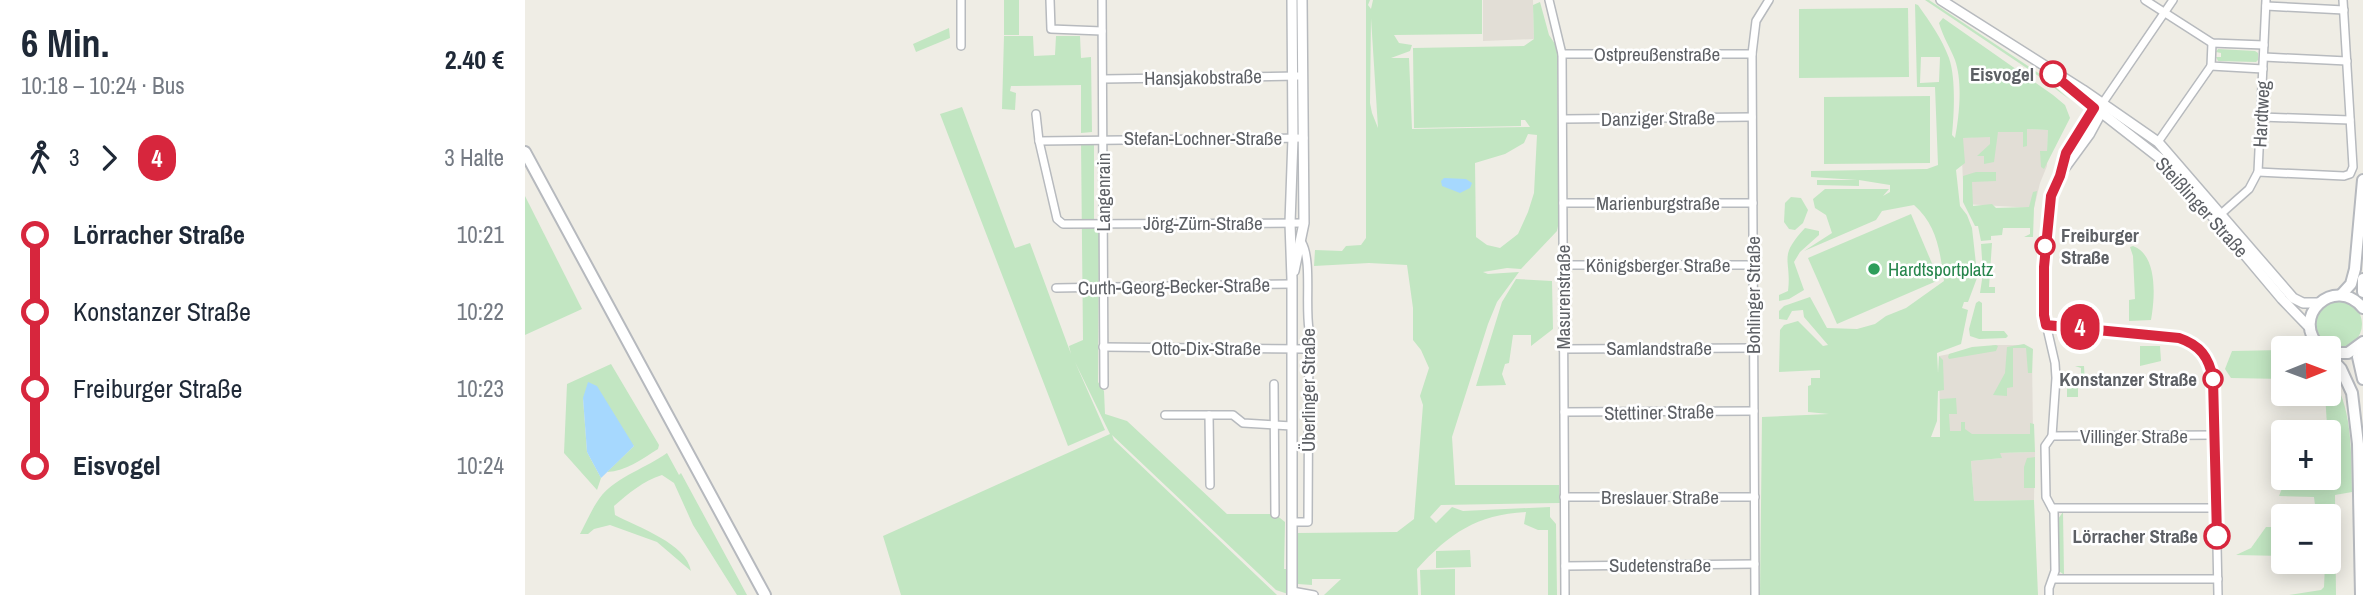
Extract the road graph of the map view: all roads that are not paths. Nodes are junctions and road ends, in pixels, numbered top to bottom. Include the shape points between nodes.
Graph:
1 (961, 0) edge
2 (1050, 0) edge
3 (1102, 0) edge
4 (1292, 0) edge
5 (1302, 0) edge
6 (1549, 0) edge
7 (1769, 0) edge
8 (1941, 0) edge
9 (2145, 0) edge
10 (2173, 0) edge
11 (2343, 0) edge
12 (2266, 3) edge
13 (2344, 10) junction
14 (2165, 11) junction
15 (1102, 31) junction
16 (2212, 43) junction
17 (961, 46) dead end
18 (2264, 46) junction
19 (1562, 54) junction
20 (1752, 54) junction
21 (2264, 57) junction
22 (2347, 61) junction
23 (2211, 66) junction
24 (2263, 69) junction
25 (1292, 76) junction
26 (1303, 76) junction
27 (1103, 79) junction
28 (2100, 109) junction
29 (1036, 114) dead end
30 (1752, 117) junction
31 (2261, 117) junction
32 (1564, 119) junction
33 (2350, 120) junction
34 (1293, 138) junction
35 (1304, 138) junction
36 (1103, 139) junction
37 (1039, 141) junction
38 (2158, 142) junction
39 (525, 152) edge
40 (2258, 172) junction
41 (2363, 180) edge
42 (1563, 203) junction
43 (1753, 203) junction
44 (2222, 213) junction
45 (1103, 223) junction
46 (1290, 223) junction
47 (1304, 223) junction
48 (1302, 243) junction
49 (1563, 265) junction
50 (1753, 265) junction
51 (2363, 279) edge
52 (1292, 282) junction
53 (1103, 286) junction
54 (1056, 288) dead end
55 (2363, 292) edge
56 (2341, 295) junction
57 (2319, 303) junction
58 (2363, 308) edge
59 (2046, 325) junction
60 (2309, 327) junction
61 (2312, 336) edge
62 (2362, 344) edge
63 (1103, 347) junction
64 (1292, 348) junction
65 (1754, 348) junction
66 (1308, 349) junction
67 (1563, 349) junction
68 (2341, 354) edge
69 (2341, 369) edge
70 (2363, 376) edge
71 (1274, 384) dead end
72 (1104, 385) dead end
73 (1754, 411) junction
74 (1564, 412) junction
75 (1165, 415) dead end
76 (1209, 415) junction
77 (1274, 425) junction
78 (1292, 426) junction
79 (2216, 435) junction
80 (2052, 436) junction
81 (1210, 485) dead end
82 (1564, 497) junction
83 (1755, 497) junction
84 (2361, 502) edge
85 (2053, 508) junction
86 (2216, 508) junction
87 (1275, 514) dead end
88 (1292, 522) junction
89 (1755, 564) junction
90 (1565, 566) junction
91 (2054, 579) junction
92 (2218, 579) junction
93 (1292, 593) edge
94 (765, 595) edge
95 (1314, 595) edge
96 (1565, 595) edge
97 (1755, 595) edge
98 (2049, 595) edge
99 (2218, 595) edge
100 (2361, 595) edge

1 - 17 street
2 - 15 street via 1051,29
3 - 15 street, Langenrain
4 - 25 street, Überlinger Straße
5 - 26 street, Überlinger Straße
6 - 19 street, Masurenstraße
7 - 20 street, Bohlinger Straße via 1756,21
8 - 28 street, Steißlinger Straße
9 - 14 street
10 - 14 street
11 - 13 street
12 - 13 street
12 - 18 street, Hardtweg
13 - 22 street
14 - 16 street
14 - 28 street
15 - 27 street, Langenrain
16 - 18 street
16 - 23 street
18 - 21 street, Hardtweg
19 - 20 street, Ostpreußenstraße
19 - 32 street, Masurenstraße
20 - 30 street, Bohlinger Straße
21 - 22 street
21 - 24 street, Hardtweg
22 - 33 street
23 - 24 street
23 - 38 street
24 - 31 street, Hardtweg
25 - 26 street, Hansjakobstraße
25 - 27 street, Hansjakobstraße
25 - 34 street, Überlinger Straße
26 - 35 street, Überlinger Straße
27 - 36 street, Langenrain
28 - 38 street, Steißlinger Straße
28 - 59 street via 2066,153 2051,196 2044,267
28 - 60 street, Steißlinger Straße via 2171,167
29 - 37 street
30 - 32 street, Danziger Straße
30 - 43 street, Bohlinger Straße
31 - 33 street
31 - 40 street, Hardtweg
32 - 42 street, Masurenstraße
33 - 40 street via 2350,174
34 - 35 street, Stefan-Lochner-Straße
34 - 36 street, Stefan-Lochner-Straße
34 - 46 street, Überlinger Straße
35 - 47 street, Überlinger Straße
36 - 37 street, Stefan-Lochner-Straße
36 - 45 street, Langenrain
37 - 45 street, Jörg-Zürn-Straße via 1056,219
38 - 44 street, Steißlinger Straße
39 - 94 main road
40 - 44 street, Hardtweg via 2249,189
41 - 56 main road via 2355,269 2351,284
42 - 43 street, Marienburgstraße
42 - 49 street, Masurenstraße
43 - 50 street, Bohlinger Straße
44 - 57 street, Steißlinger Straße via 2294,298
45 - 46 street, Jörg-Zürn-Straße
45 - 53 street, Langenrain
46 - 47 street, Jörg-Zürn-Straße
46 - 52 street, Überlinger Straße
47 - 48 street, Überlinger Straße
48 - 52 street, Überlinger Straße
48 - 66 street, Überlinger Straße via 1307,256
49 - 50 street, Königsberger Straße
49 - 67 street, Masurenstraße
50 - 65 street, Bohlinger Straße
51 - 55 main road
52 - 53 street, Curth-Georg-Becker-Straße
52 - 64 street, Überlinger Straße
53 - 54 street, Curth-Georg-Becker-Straße
53 - 63 street, Langenrain
56 - 57 main road
56 - 58 main road
57 - 60 main road
59 - 79 street via 2192,342 2211,371
59 - 80 street via 2055,363
60 - 61 main road
62 - 68 main road
62 - 70 main road via 2358,353
63 - 64 street, Otto-Dix-Straße
63 - 72 street, Langenrain
64 - 66 street, Otto-Dix-Straße
64 - 78 street, Überlinger Straße
65 - 67 street, Samlandstraße
65 - 73 street, Bohlinger Straße
66 - 88 street, Überlinger Straße via 1308,522
67 - 74 street, Masurenstraße
69 - 84 main road via 2352,393
71 - 77 street
73 - 74 street, Stettiner Straße
73 - 83 street, Bohlinger Straße
74 - 82 street, Masurenstraße
75 - 76 street
76 - 77 street via 1233,415 1243,423
76 - 81 street
77 - 78 street
77 - 87 street
78 - 88 street, Überlinger Straße
79 - 80 street, Villinger Straße
79 - 86 street
80 - 85 street via 2045,446 2045,459 2046,497
82 - 83 street, Breslauer Straße
82 - 90 street, Masurenstraße
83 - 89 street, Bohlinger Straße
84 - 100 main road
85 - 86 street
85 - 91 street
86 - 92 street
88 - 93 street, Überlinger Straße
89 - 90 street, Sudetenstraße
89 - 97 street, Bohlinger Straße
90 - 96 street, Masurenstraße
91 - 92 street
91 - 98 street
92 - 99 street
93 - 95 street

